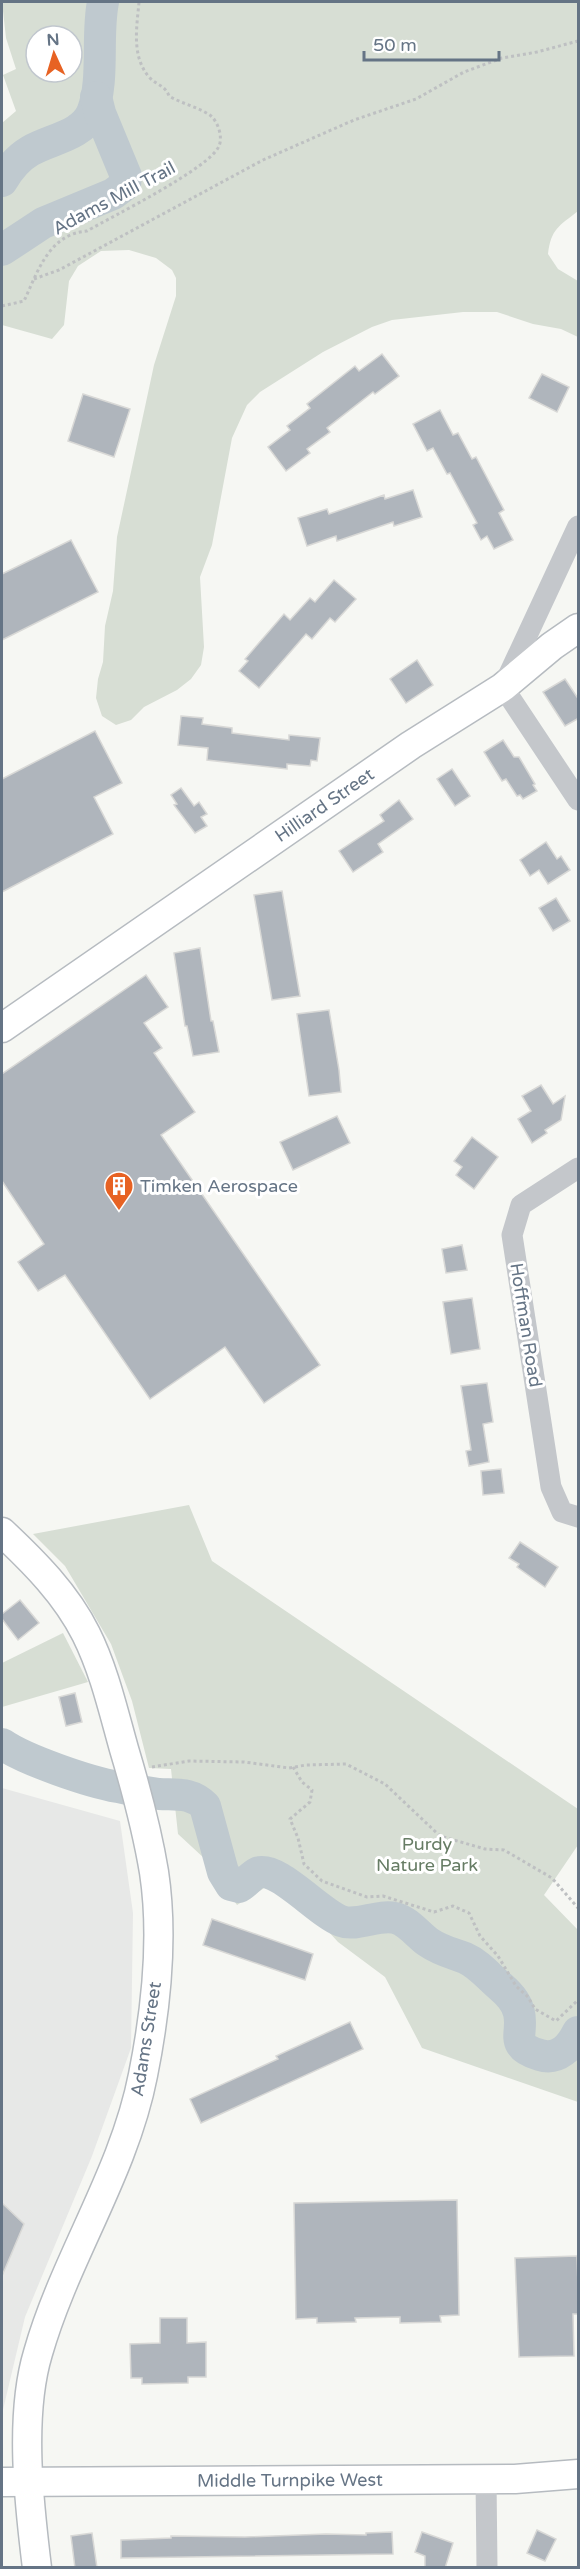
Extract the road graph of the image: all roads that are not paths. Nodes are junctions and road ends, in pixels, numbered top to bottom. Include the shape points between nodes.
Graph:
1 (579, 526) edge
2 (579, 628) edge
3 (503, 687) junction
4 (579, 800) edge
5 (2, 1028) edge
6 (579, 1168) edge
7 (570, 1515) edge
8 (2, 1533) edge
9 (579, 2474) edge
10 (486, 2479) junction
11 (15, 2482) edge
12 (37, 2568) edge
13 (487, 2568) edge

1 - 3 street
2 - 3 main road, Hilliard Street
3 - 4 street
3 - 5 main road, Hilliard Street via 411,745
6 - 7 street, Hoffman Road via 521,1205 512,1235 551,1487
8 - 11 main road, Adams Street via 58,1590 86,1633 103,1676 139,1781 154,1873 158,1929 155,1995 143,2076 123,2143 38,2352
9 - 10 main road, Middle Turnpike West
10 - 11 main road, Middle Turnpike West
10 - 13 street
11 - 12 main road, Adams Street

